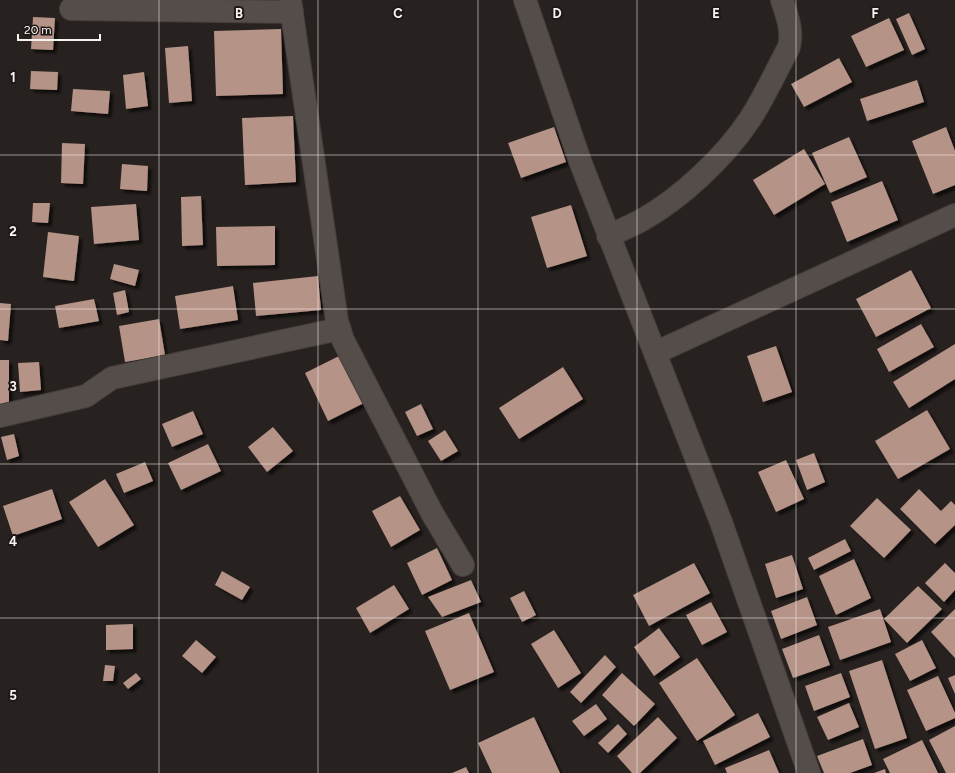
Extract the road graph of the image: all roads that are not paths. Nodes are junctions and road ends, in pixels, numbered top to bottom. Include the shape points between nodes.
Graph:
1 (525, 0) edge
2 (782, 0) edge
3 (291, 6) edge
4 (71, 9) dead end
5 (955, 215) edge
6 (608, 236) junction
7 (339, 329) junction
8 (655, 353) junction
9 (0, 416) edge
10 (462, 565) dead end
11 (809, 773) edge

1 - 6 street
2 - 6 street via 791,37 750,119 723,152 674,198 642,220
3 - 4 street
3 - 7 street
5 - 8 street
6 - 8 street
7 - 9 street via 112,378 86,396
7 - 10 street via 432,513
8 - 11 street via 720,522

